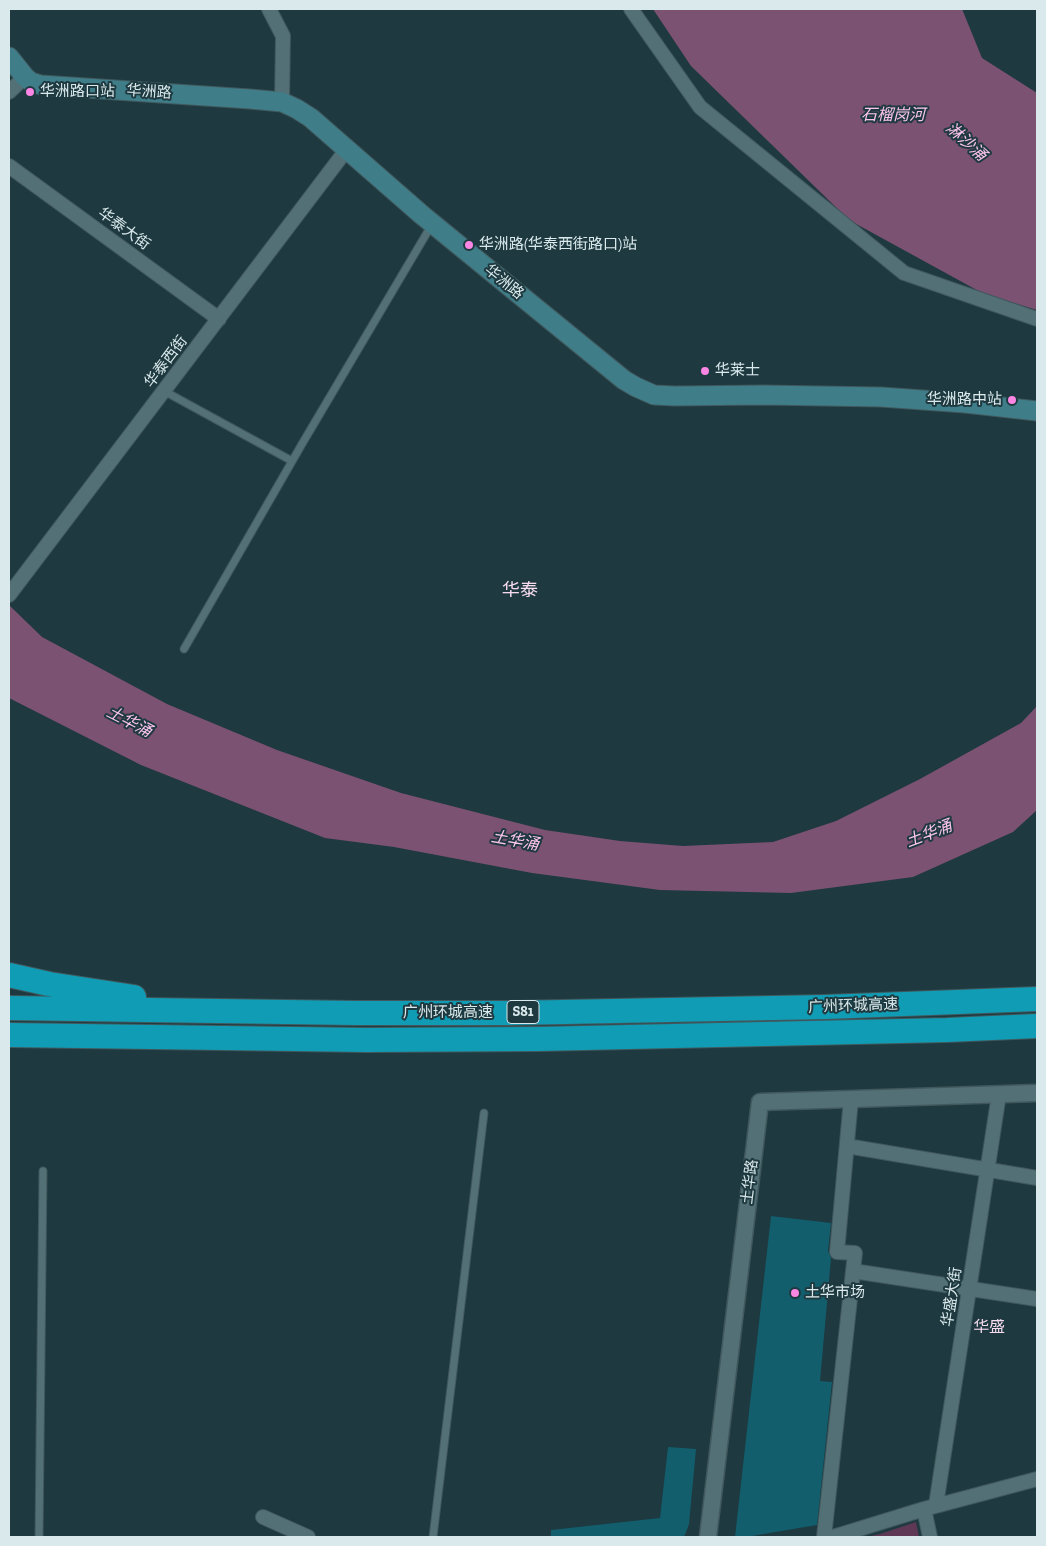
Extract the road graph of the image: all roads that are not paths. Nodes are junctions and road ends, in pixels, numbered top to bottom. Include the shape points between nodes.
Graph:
1 (269, 9) edge
2 (631, 9) edge
3 (9, 57) edge
4 (24, 77) junction
5 (9, 92) edge
6 (282, 102) junction
7 (348, 149) junction
8 (9, 166) edge
9 (433, 223) junction
10 (219, 319) junction
11 (1037, 319) edge
12 (164, 391) junction
13 (1037, 411) edge
14 (292, 462) junction
15 (9, 595) edge
16 (184, 648) dead end
17 (9, 975) edge
18 (1037, 999) edge
19 (9, 1008) edge
20 (355, 1013) junction
21 (1037, 1026) edge
22 (9, 1035) edge
23 (366, 1040) junction
24 (9, 1049) edge
25 (1037, 1093) edge
26 (999, 1094) junction
27 (851, 1099) junction
28 (484, 1113) dead end
29 (846, 1146) junction
30 (988, 1170) junction
31 (43, 1171) dead end
32 (1037, 1178) edge
33 (853, 1271) junction
34 (969, 1288) junction
35 (1037, 1299) edge
36 (1037, 1478) edge
37 (930, 1507) junction
38 (263, 1518) dead end
39 (39, 1537) edge
40 (308, 1537) edge
41 (433, 1537) edge
42 (708, 1537) edge
43 (824, 1537) edge
44 (833, 1537) edge
45 (930, 1537) edge

1 - 6 street via 283,36
2 - 11 street via 700,107 904,272
3 - 4 main road
4 - 5 street
4 - 6 main road, 华洲路 via 41,85
6 - 7 main road, 华洲路 via 311,118
7 - 9 main road, 华洲路
7 - 10 street, 华泰西街
8 - 10 street, 华泰大街
9 - 13 main road, 华洲路 via 624,380 654,395 880,398
9 - 14 lane
10 - 12 street, 华泰西街
12 - 14 lane
12 - 15 street, 华泰西街
14 - 16 lane
17 - 20 highway via 49,984 196,1005
18 - 20 highway, 广州环城高速 / S81 via 825,1007
19 - 20 highway, 广州环城高速 / S81
21 - 23 highway, 广州环城高速 / S81 via 558,1039
22 - 23 highway, 广州环城高速 / S81
23 - 24 highway
25 - 26 street, 土华路
26 - 27 street, 土华路
26 - 30 street, 华盛大街
27 - 29 street
27 - 42 street, 土华路 via 760,1102
28 - 41 lane
29 - 30 street
29 - 33 street via 837,1252 855,1253
30 - 32 street
30 - 34 street, 华盛大街
31 - 39 lane
33 - 34 street
33 - 43 street
34 - 35 street
34 - 37 street, 华盛大街
36 - 37 street
37 - 44 street
37 - 45 street
38 - 40 street

